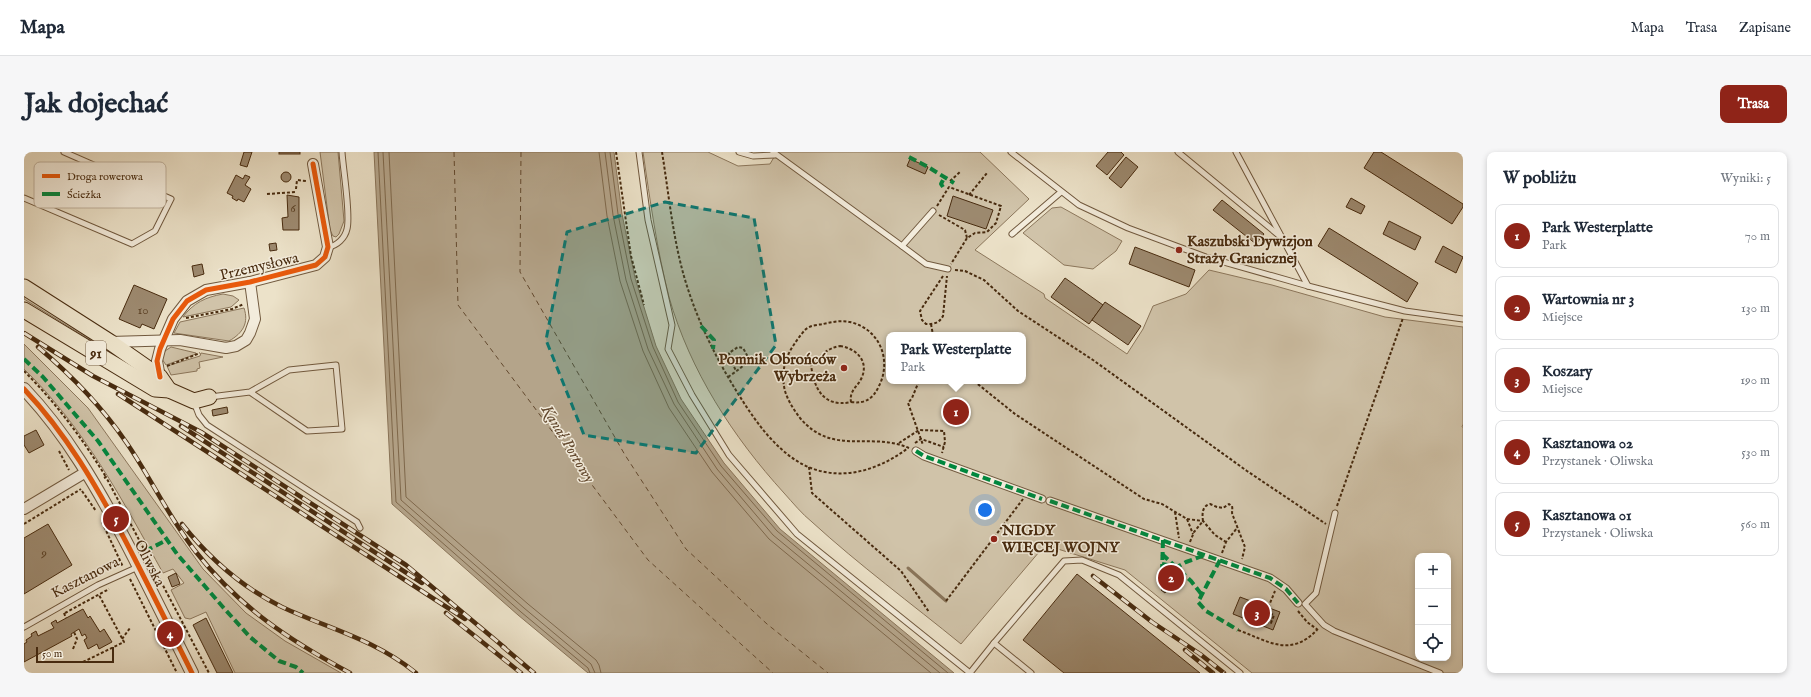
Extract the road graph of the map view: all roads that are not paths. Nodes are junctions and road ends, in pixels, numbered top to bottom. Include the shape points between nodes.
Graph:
1 (64, 152) edge
2 (342, 152) edge
3 (639, 152) edge
4 (739, 152) edge
5 (1011, 152) edge
6 (1178, 152) edge
7 (1236, 152) edge
8 (774, 153) edge
9 (87, 162) edge
10 (314, 164) dead end
11 (1061, 192) junction
12 (166, 196) edge
13 (24, 198) edge
14 (34, 202) edge
15 (47, 208) edge
16 (933, 211) road end
17 (1012, 234) dead end
18 (1283, 239) junction
19 (902, 246) junction
20 (328, 247) junction
21 (948, 269) road end
22 (250, 282) junction
23 (1308, 286) junction
24 (24, 287) edge
25 (24, 310) edge
26 (1463, 319) edge
27 (163, 340) junction
28 (110, 342) junction
29 (163, 371) junction
30 (24, 389) edge
31 (169, 390) junction
32 (250, 392) junction
33 (209, 397) joint
34 (194, 401) junction
35 (916, 451) dead end
36 (86, 472) junction
37 (1042, 499) dead end
38 (1050, 502) dead end
39 (24, 509) edge
40 (1335, 513) road end
41 (360, 528) dead end
42 (139, 566) junction
43 (1298, 603) dead end
44 (24, 627) edge
45 (994, 643) junction
46 (192, 673) edge
47 (1031, 673) edge
48 (1240, 673) edge
49 (1440, 673) edge

1 - 9 lane
2 - 20 lane via 349,222 345,235 338,243
3 - 45 lane via 648,220 672,325 668,350 729,455 797,534 970,673
4 - 8 lane via 753,156
5 - 11 lane
6 - 18 lane
7 - 18 lane
8 - 19 lane
10 - 20 street
11 - 17 lane
11 - 23 lane via 1079,205 1128,228 1206,257
12 - 15 lane via 171,198 155,231 132,244
13 - 14 lane
16 - 19 lane
18 - 23 lane
19 - 21 lane via 926,264
20 - 22 street, Przemysłowa via 325,258 316,265
22 - 27 street, Przemysłowa via 206,290 187,301 173,319
22 - 27 street, Przemysłowa via 255,319 246,340 226,348 180,340
23 - 26 lane via 1405,311
24 - 28 main road, Przemysłowa
25 - 31 main road, 91 via 155,389
27 - 28 street, Przemysłowa
27 - 29 street, Przemysłowa via 157,361
28 - 29 main road, Przemysłowa
29 - 31 main road, Przemysłowa
30 - 36 street, Oliwska via 54,424
31 - 34 main road, 91
32 - 32 lane via 307,431 342,429 336,365 289,370
32 - 33 lane
33 - 34 main road
34 - 41 lane via 199,415 207,425 357,522
35 - 37 street
36 - 39 street
36 - 42 street, Oliwska
38 - 43 street via 1270,578 1286,589
40 - 49 lane via 1316,593 1305,604 1324,625 1334,631
42 - 44 lane, Kasztanowa via 98,585
42 - 46 street, Oliwska
45 - 47 lane
45 - 48 lane via 1064,561 1082,560 1119,575

